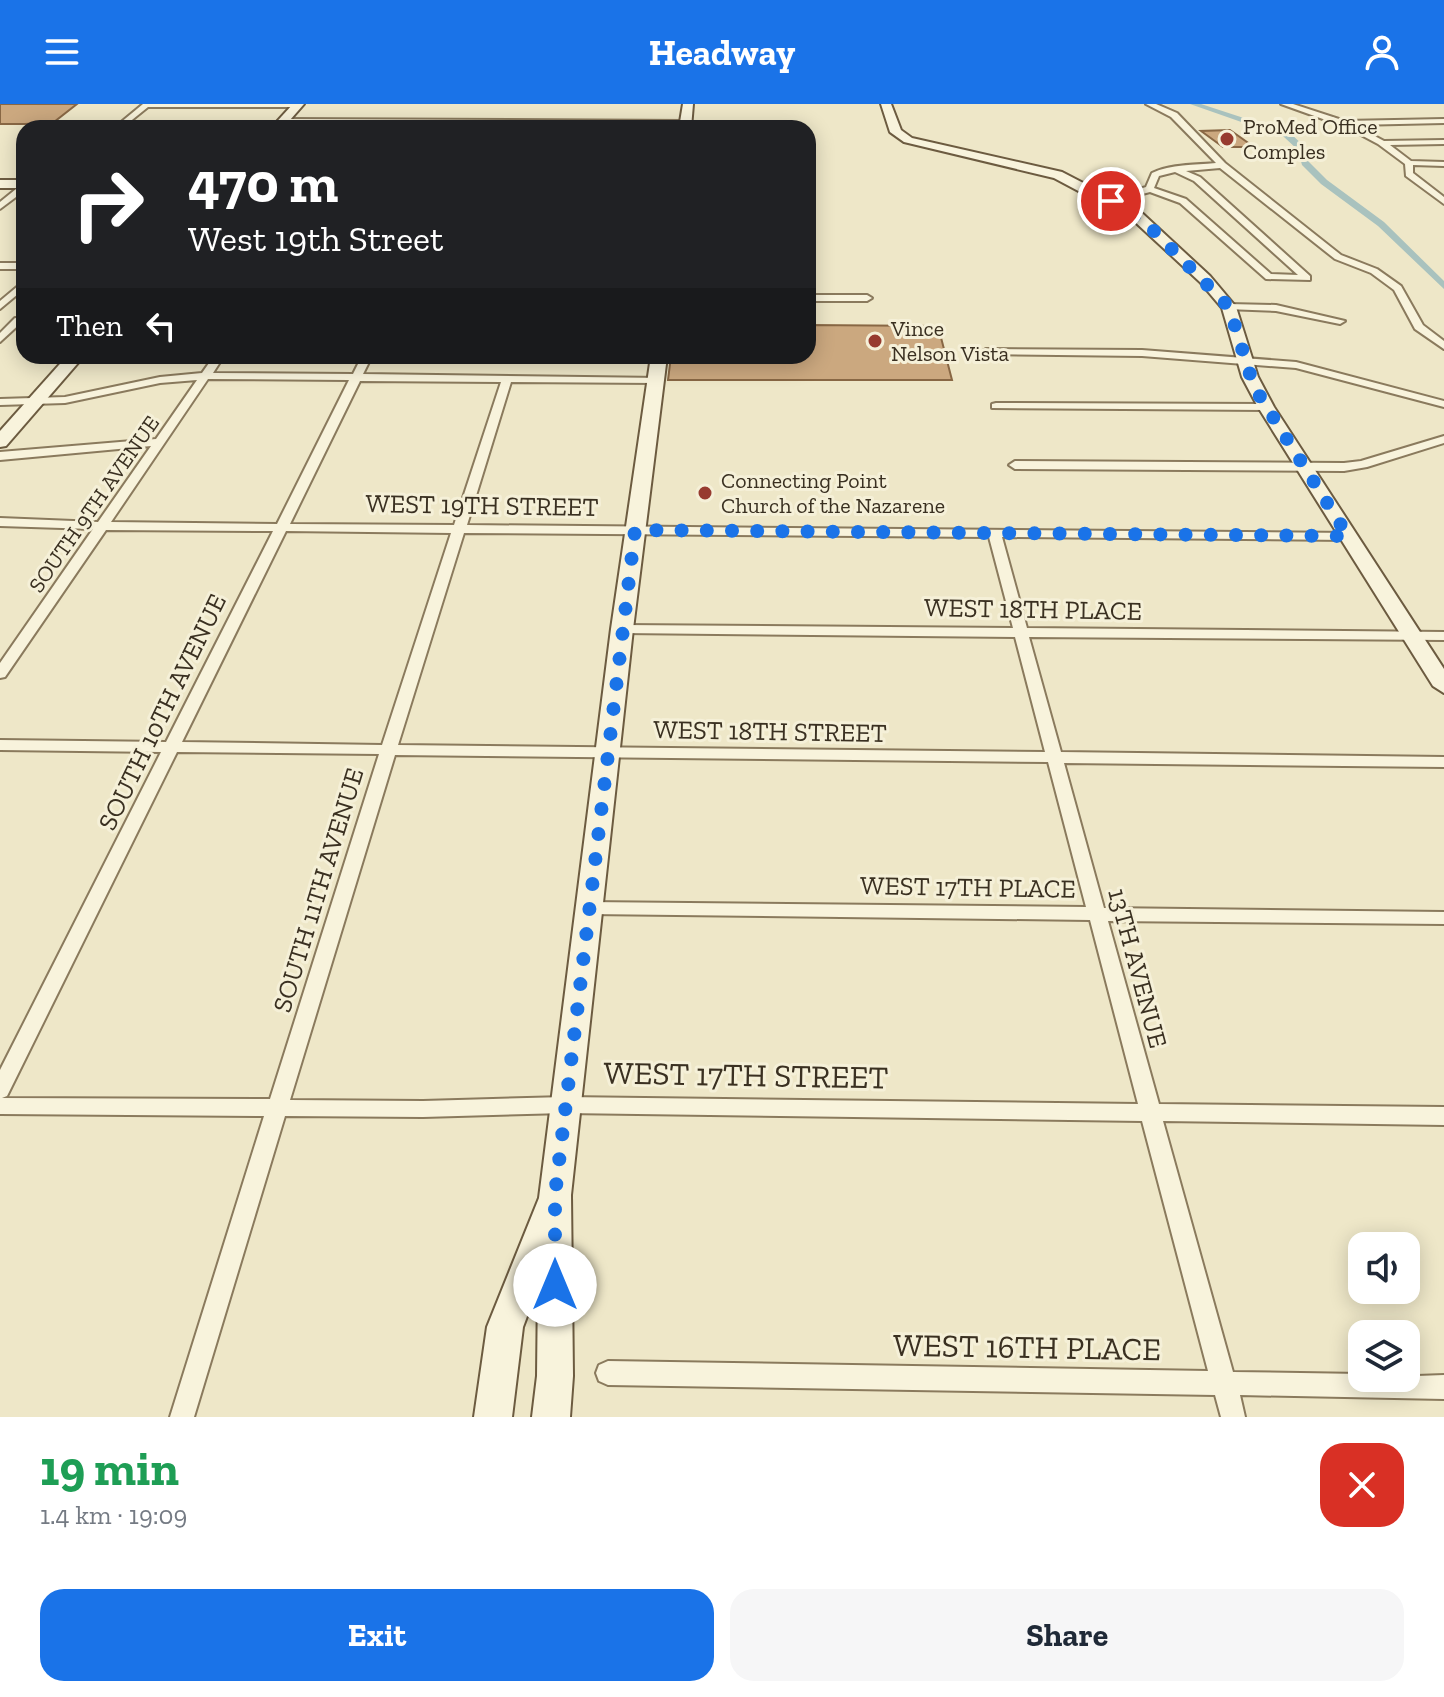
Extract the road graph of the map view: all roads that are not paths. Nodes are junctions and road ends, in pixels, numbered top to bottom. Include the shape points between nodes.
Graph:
1 (147, 104) edge
2 (886, 104) edge
3 (895, 104) edge
4 (1150, 104) edge
5 (1313, 104) edge
6 (298, 105) edge
7 (1289, 105) edge
8 (343, 110) dead end
9 (471, 111) dead end
10 (128, 120) edge
11 (285, 120) edge
12 (336, 120) edge
13 (466, 120) edge
14 (1444, 121) edge
15 (1345, 123) junction
16 (898, 131) junction
17 (1444, 142) edge
18 (1385, 143) junction
19 (1409, 163) junction
20 (1444, 164) edge
21 (1222, 165) junction
22 (1173, 168) junction
23 (1425, 188) junction
24 (1444, 188) edge
25 (1150, 189) junction
26 (16, 193) edge
27 (1111, 201) junction
28 (1444, 201) edge
29 (0, 206) edge
30 (16, 291) edge
31 (816, 298) edge
32 (867, 298) dead end
33 (0, 306) edge
34 (1229, 307) junction
35 (1340, 321) dead end
36 (16, 325) edge
37 (0, 339) edge
38 (1444, 346) edge
39 (986, 352) dead end
40 (1246, 361) junction
41 (69, 364) edge
42 (215, 364) edge
43 (363, 364) edge
44 (658, 368) edge
45 (208, 376) junction
46 (357, 378) junction
47 (507, 379) junction
48 (0, 402) edge
49 (35, 402) junction
50 (1444, 404) edge
51 (996, 406) dead end
52 (1266, 407) junction
53 (1444, 439) edge
54 (0, 442) edge
55 (160, 442) junction
56 (0, 456) edge
57 (1015, 465) dead end
58 (1305, 468) junction
59 (0, 522) edge
60 (102, 526) junction
61 (280, 528) junction
62 (459, 529) junction
63 (635, 530) junction
64 (994, 533) junction
65 (1348, 536) junction
66 (622, 629) junction
67 (1022, 634) junction
68 (1444, 636) edge
69 (1413, 637) junction
70 (0, 674) edge
71 (1444, 686) edge
72 (0, 745) edge
73 (171, 747) junction
74 (388, 750) junction
75 (608, 753) junction
76 (1054, 759) junction
77 (1444, 762) edge
78 (588, 908) junction
79 (1097, 915) junction
80 (1444, 918) edge
81 (0, 1090) edge
82 (565, 1105) junction
83 (0, 1106) edge
84 (279, 1109) junction
85 (1149, 1111) junction
86 (1444, 1116) edge
87 (555, 1195) junction
88 (608, 1373) dead end
89 (1224, 1384) junction
90 (1444, 1387) edge
91 (182, 1417) edge
92 (493, 1417) edge
93 (551, 1417) edge
94 (1233, 1417) edge

1 - 6 street
1 - 10 street
2 - 16 street
3 - 16 street
4 - 21 street via 1177,117
5 - 7 street
6 - 11 street
7 - 15 street
8 - 12 street
9 - 13 street
14 - 15 street
15 - 18 street
16 - 27 street via 930,147 1058,175
17 - 18 street
18 - 19 street
19 - 20 street
19 - 23 street via 1409,174
21 - 22 street
21 - 38 street via 1338,257 1374,271 1398,288 1419,327
22 - 25 street via 1155,175
22 - 25 street via 1197,179 1308,276 1265,275 1183,201
23 - 24 street
23 - 28 street
25 - 27 street
26 - 29 street
27 - 34 street via 1148,225
30 - 33 street
31 - 32 street
34 - 35 street via 1276,308
34 - 40 street
36 - 37 street
39 - 40 street via 1142,353
40 - 50 street via 1296,365
40 - 52 street
41 - 49 street
42 - 45 street, SOUTH 9TH AVENUE
43 - 46 street, SOUTH 10TH AVENUE
44 - 47 street
44 - 63 street
45 - 46 street
45 - 49 street
45 - 55 street, SOUTH 9TH AVENUE
46 - 47 street
46 - 61 street, SOUTH 10TH AVENUE
47 - 62 street, SOUTH 11TH AVENUE
48 - 49 street
49 - 54 street
51 - 52 street
52 - 58 street
53 - 58 street via 1363,464
55 - 56 street
55 - 60 street, SOUTH 9TH AVENUE
57 - 58 street
58 - 65 street
59 - 60 street, WEST 19TH STREET
60 - 61 street, WEST 19TH STREET
60 - 70 street, SOUTH 9TH AVENUE
61 - 62 street, WEST 19TH STREET
61 - 73 street, SOUTH 10TH AVENUE
62 - 63 street, WEST 19TH STREET
62 - 74 street, SOUTH 11TH AVENUE
63 - 64 street, WEST 19TH STREET
63 - 66 street
64 - 65 street, WEST 19TH STREET
64 - 67 street, 13TH AVENUE
65 - 69 street
66 - 67 street, WEST 18TH PLACE
66 - 75 street
67 - 69 street, WEST 18TH PLACE
67 - 76 street, 13TH AVENUE
68 - 69 street, WEST 18TH PLACE
69 - 71 street
72 - 73 street, WEST 18TH STREET
73 - 74 street, WEST 18TH STREET
73 - 81 street, SOUTH 10TH AVENUE
74 - 75 street, WEST 18TH STREET
74 - 84 street, SOUTH 11TH AVENUE
75 - 76 street, WEST 18TH STREET
75 - 78 street
76 - 77 street, WEST 18TH STREET
76 - 79 street, 13TH AVENUE
78 - 79 street, WEST 17TH PLACE
78 - 82 street
79 - 80 street, WEST 17TH PLACE
79 - 85 street, 13TH AVENUE
82 - 84 street, WEST 17TH STREET
82 - 85 street, WEST 17TH STREET
82 - 87 street
83 - 84 street, WEST 17TH STREET
84 - 91 street, SOUTH 11TH AVENUE
85 - 86 street, WEST 17TH STREET
85 - 89 street, 13TH AVENUE
87 - 92 street via 505,1327
87 - 93 street
88 - 89 street, WEST 16TH PLACE
89 - 90 street, WEST 16TH PLACE
89 - 94 street, 13TH AVENUE

